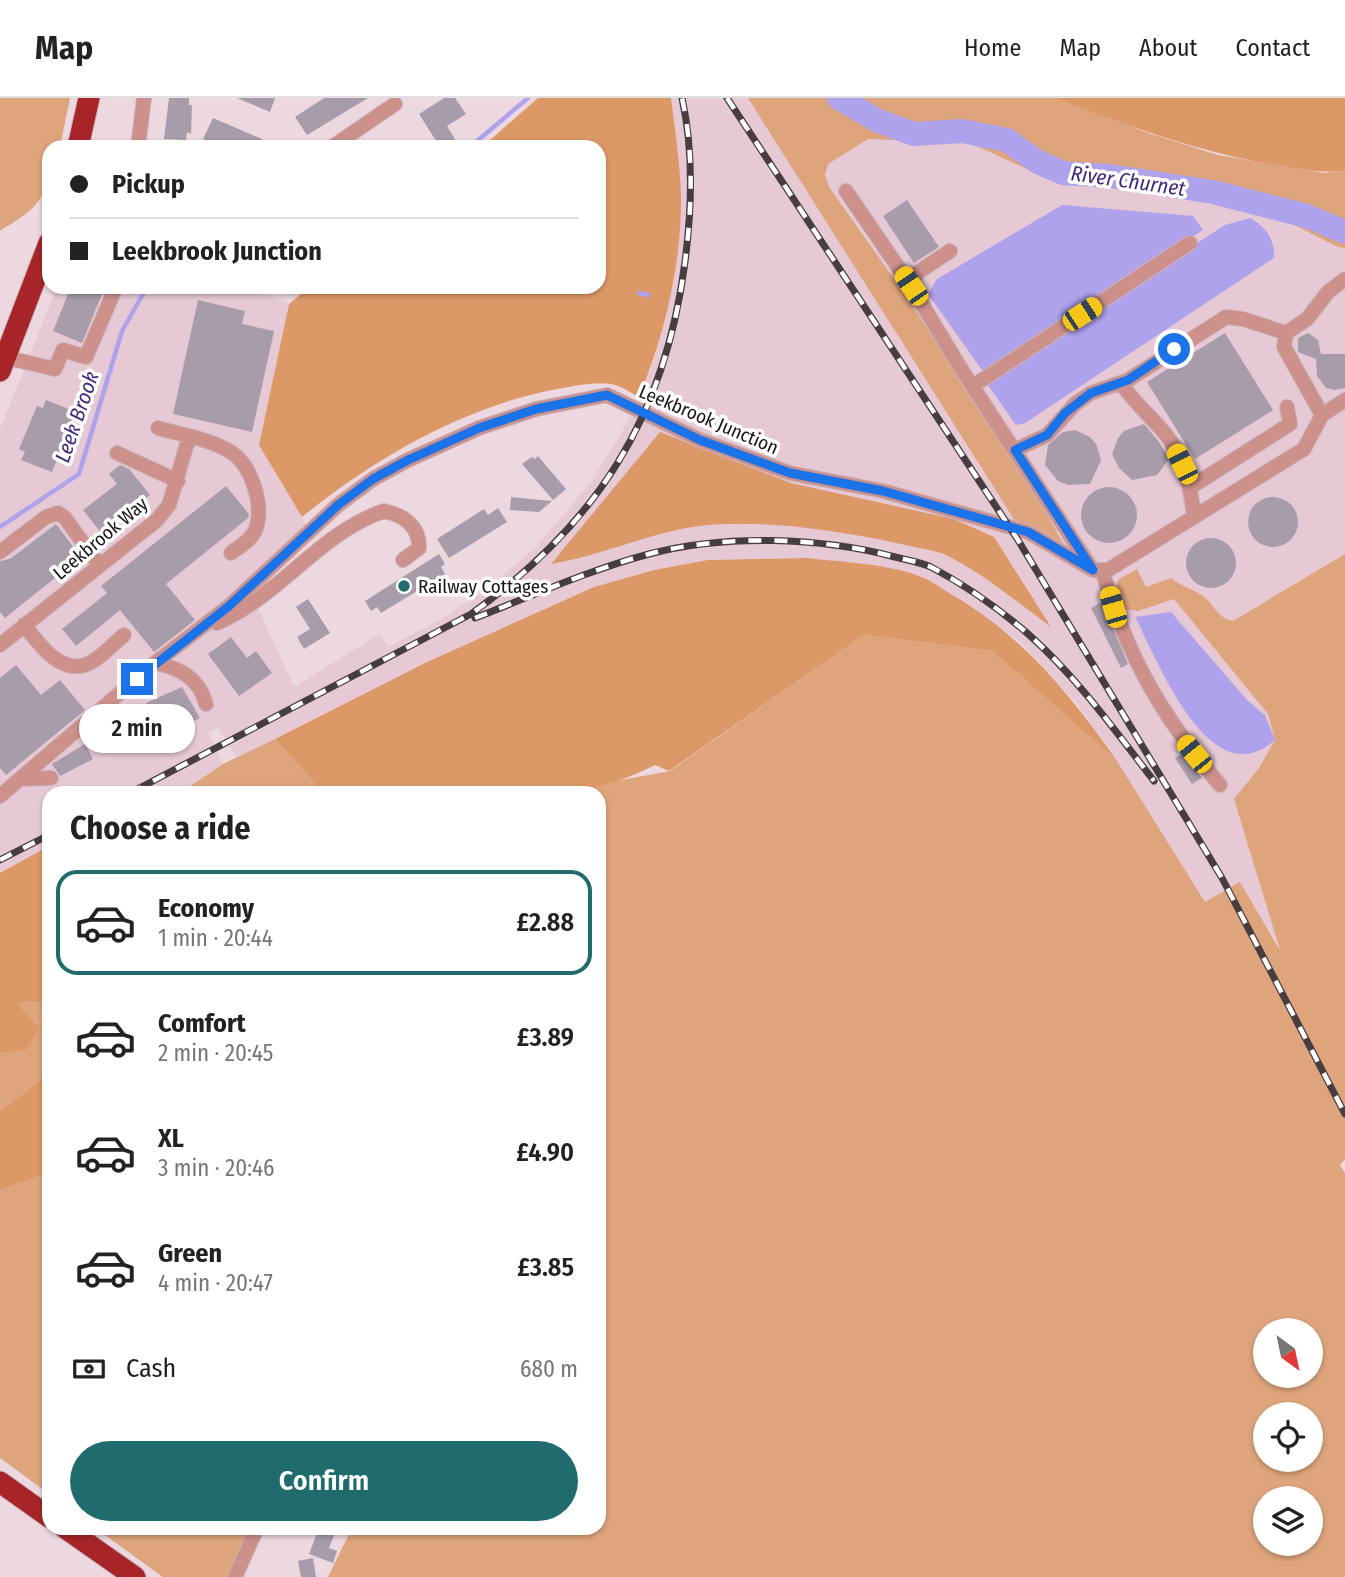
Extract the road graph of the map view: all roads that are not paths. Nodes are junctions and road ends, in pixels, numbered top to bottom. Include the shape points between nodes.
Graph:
1 (89, 98) edge
2 (144, 98) edge
3 (397, 100) edge
4 (80, 140) edge
5 (139, 140) edge
6 (342, 140) edge
7 (846, 191) dead end
8 (1191, 243) dead end
9 (950, 251) dead end
10 (42, 261) edge
11 (1345, 279) edge
12 (911, 286) junction
13 (113, 294) edge
14 (1286, 332) junction
15 (2, 362) edge
16 (1121, 383) junction
17 (973, 386) junction
18 (1345, 400) edge
19 (1287, 407) dead end
20 (1322, 415) junction
21 (158, 428) dead end
22 (189, 438) junction
23 (1015, 450) junction
24 (117, 453) dead end
25 (178, 481) junction
26 (1191, 488) junction
27 (1194, 517) junction
28 (0, 552) edge
29 (231, 553) dead end
30 (403, 560) dead end
31 (99, 565) junction
32 (1098, 570) junction
33 (24, 625) junction
34 (203, 628) junction
35 (124, 635) dead end
36 (0, 645) edge
37 (155, 663) junction
38 (206, 704) dead end
39 (51, 778) dead end
40 (21, 779) junction
41 (1220, 785) dead end
42 (0, 796) edge
43 (0, 1482) edge
44 (42, 1512) edge
45 (75, 1535) edge
46 (254, 1535) edge
47 (135, 1577) edge
48 (235, 1577) edge

1 - 4 highway
2 - 5 street
3 - 6 street
7 - 12 street
8 - 17 street
9 - 12 street via 917,273
10 - 15 highway
11 - 14 street via 1307,319
12 - 17 street
13 - 15 street via 86,357 63,350 55,369
14 - 16 street via 1226,317
14 - 20 street via 1283,346
16 - 23 street via 1091,393 1047,435
16 - 26 street via 1168,438
17 - 23 street
18 - 20 street
19 - 26 street via 1290,424
20 - 27 street via 1304,449
21 - 22 street
22 - 25 street, Leekbrook Way
22 - 29 street via 233,454 251,478 257,525 247,541
23 - 32 street
24 - 25 street
25 - 31 street, Leekbrook Way via 169,505 156,520
26 - 27 street
27 - 32 street via 1108,570
28 - 31 street via 58,513
30 - 34 street via 419,548 418,535 405,519 384,510 346,527 248,605
31 - 33 street, Leekbrook Way
32 - 34 street, Leekbrook Junction via 1028,532 883,491 790,473 700,440 607,395 536,409 479,428 373,479 338,505
32 - 41 street via 1139,670 1180,737
33 - 35 street via 48,655 73,666 86,665
33 - 36 street, Leekbrook Way
34 - 37 street, Leekbrook Junction
37 - 38 street via 192,677
37 - 40 street, Leekbrook Junction
39 - 40 street
40 - 42 street, Leekbrook Junction
43 - 44 highway
45 - 47 highway
46 - 48 street

